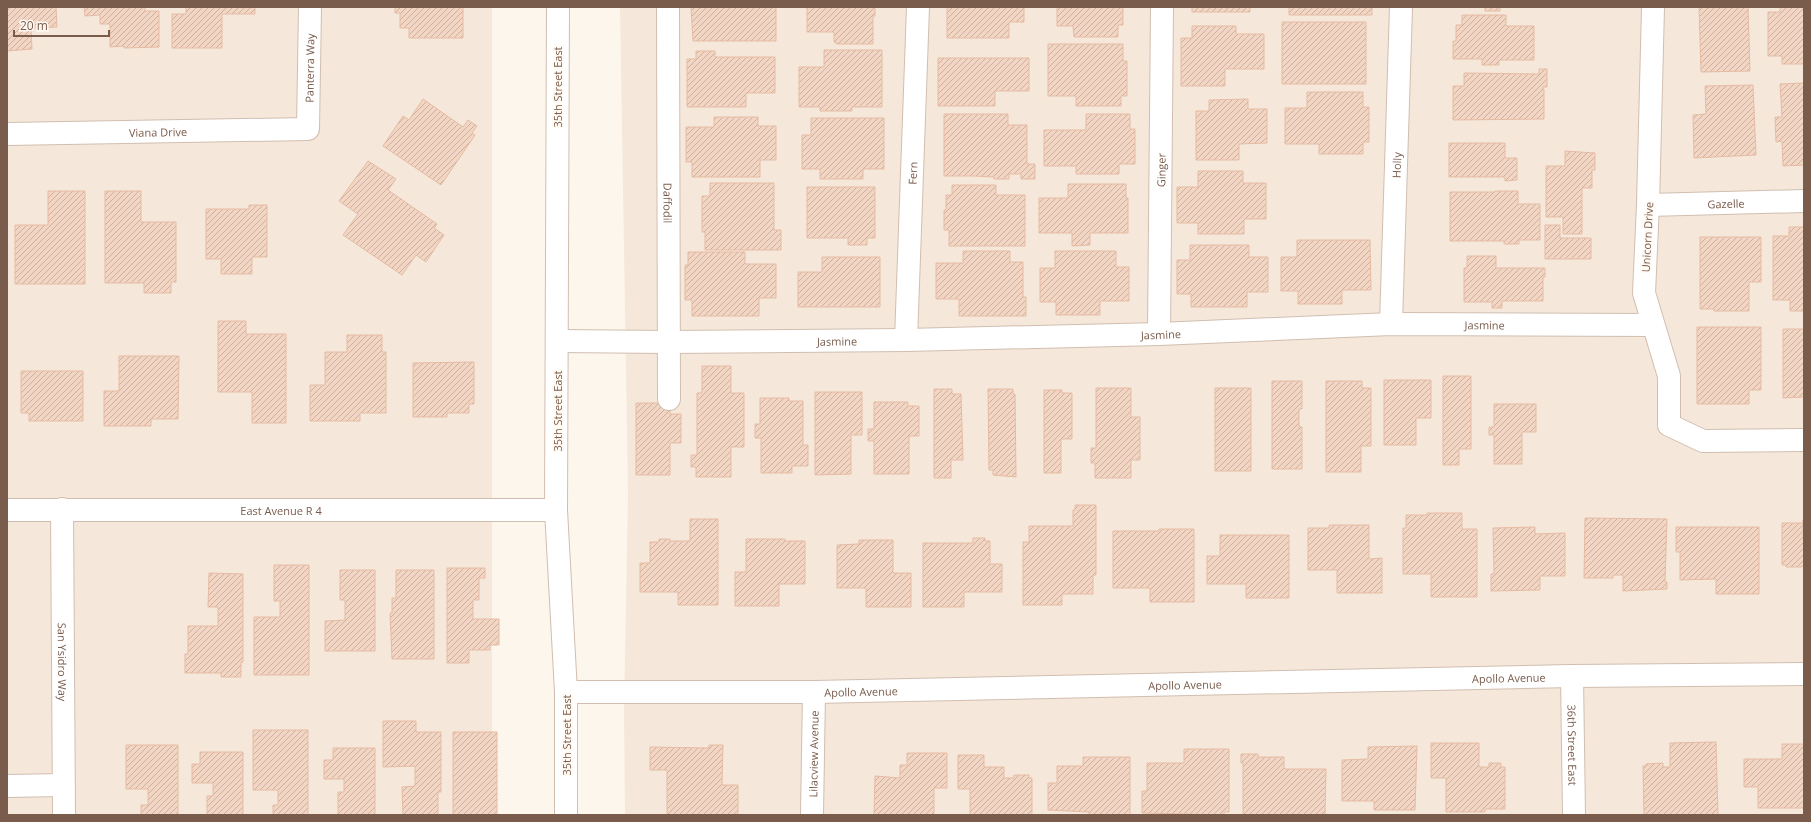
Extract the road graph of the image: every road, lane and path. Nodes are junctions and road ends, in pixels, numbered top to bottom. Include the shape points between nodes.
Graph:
1 (310, 7) edge
2 (558, 7) edge
3 (668, 7) edge
4 (918, 7) edge
5 (1162, 7) edge
6 (1401, 7) edge
7 (1653, 7) edge
8 (308, 129) joint
9 (7, 134) edge
10 (1804, 201) edge
11 (1648, 205) junction
12 (1391, 324) junction
13 (1652, 325) junction
14 (1159, 334) junction
15 (906, 340) junction
16 (557, 341) junction
17 (669, 342) junction
18 (669, 399) dead end
19 (1804, 440) edge
20 (62, 509) junction
21 (7, 510) edge
22 (556, 510) junction
23 (1804, 674) edge
24 (1572, 676) junction
25 (566, 692) junction
26 (814, 692) junction
27 (63, 785) junction
28 (7, 786) edge
29 (64, 815) edge
30 (566, 815) edge
31 (812, 815) edge
32 (1574, 815) edge

1 - 8 street, Panterra Way
2 - 16 street, 35th Street East
3 - 17 street, Daffodil
4 - 15 street, Fern
5 - 14 street, Ginger
6 - 12 street, Holly
7 - 11 street, Unicorn Drive
8 - 9 street, Viana Drive
10 - 11 street, Gazelle
11 - 13 street, Unicorn Drive via 1644,293
12 - 13 street, Jasmine
12 - 14 street, Jasmine
13 - 19 street, Unicorn Drive via 1669,376 1669,425 1704,441
14 - 15 street, Jasmine
15 - 17 street, Jasmine
16 - 17 street, Jasmine
16 - 22 street, 35th Street East
17 - 18 street, Daffodil
20 - 21 street, East Avenue R 4
20 - 22 street, East Avenue R 4
20 - 27 street, San Ysidro Way
22 - 25 street, 35th Street East
23 - 24 street, Apollo Avenue
24 - 26 street, Apollo Avenue
24 - 32 street, 36th Street East
25 - 26 street, Apollo Avenue
25 - 30 street, 35th Street East
26 - 31 street, Lilacview Avenue
27 - 28 street
27 - 29 street, San Ysidro Way

